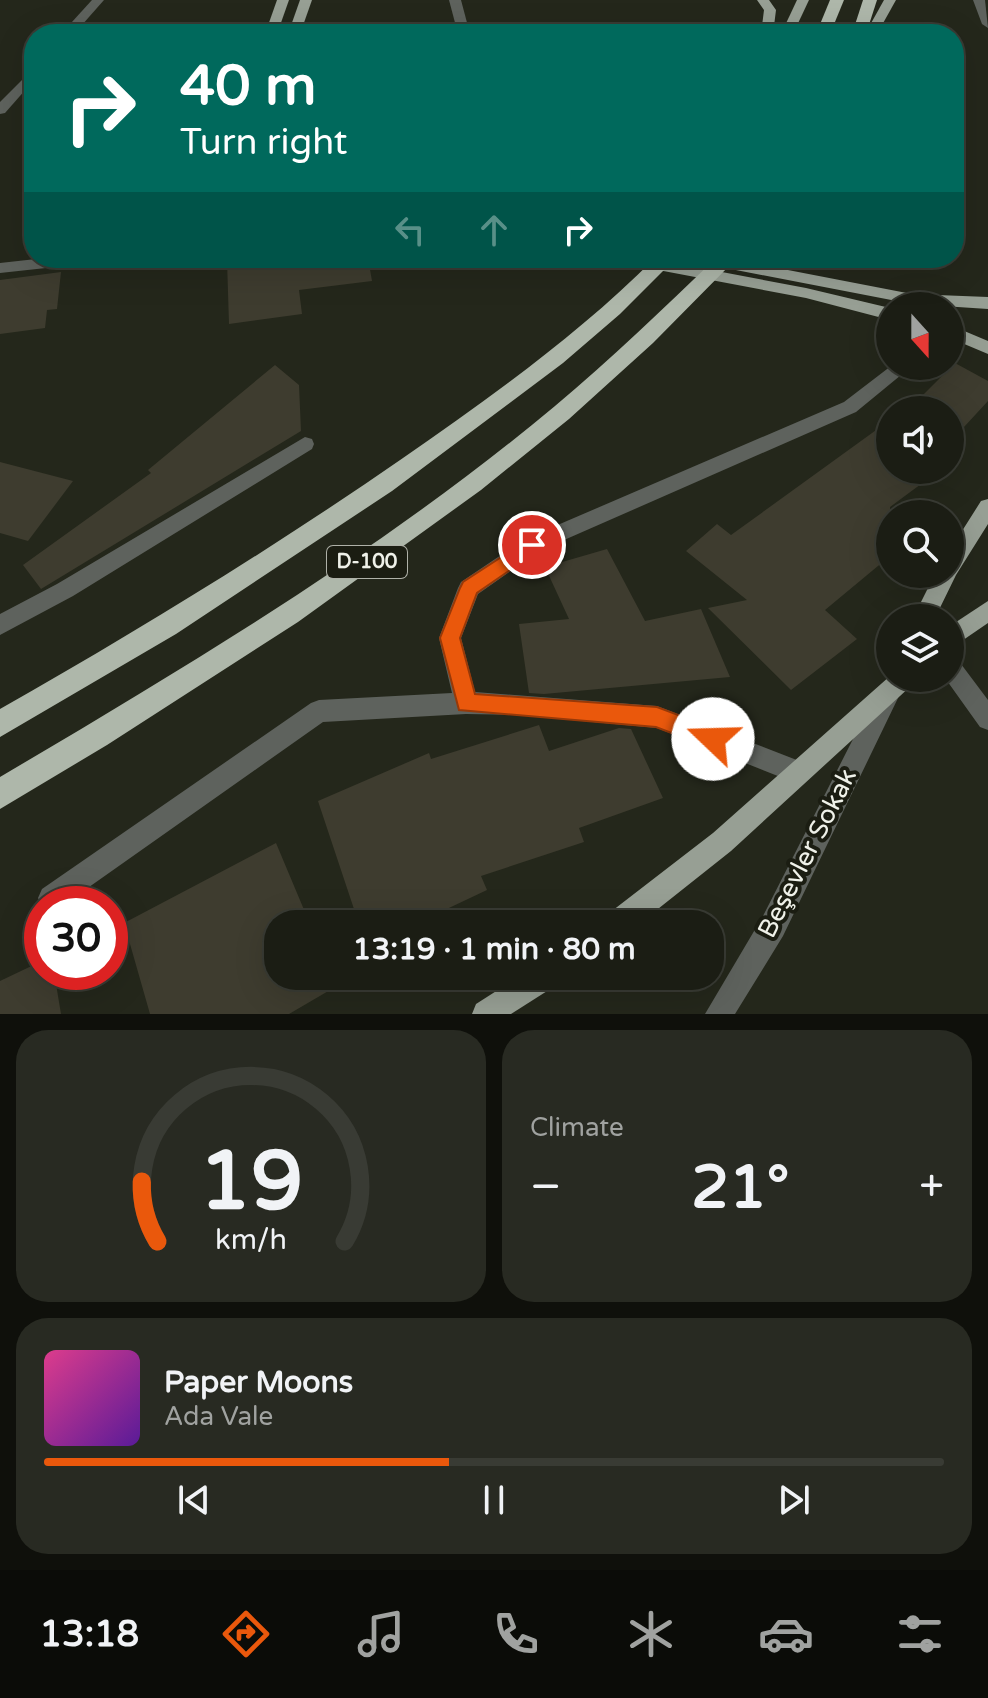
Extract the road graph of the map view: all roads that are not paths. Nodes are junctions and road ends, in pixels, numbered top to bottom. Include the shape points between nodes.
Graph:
1 (98, 0) edge
2 (283, 0) edge
3 (306, 0) edge
4 (455, 0) edge
5 (763, 0) edge
6 (803, 0) edge
7 (837, 0) edge
8 (870, 0) edge
9 (890, 0) edge
10 (979, 0) edge
11 (76, 24) edge
12 (275, 24) edge
13 (298, 24) edge
14 (461, 24) edge
15 (768, 24) edge
16 (792, 24) edge
17 (827, 24) edge
18 (862, 24) edge
19 (877, 24) edge
20 (988, 24) edge
21 (24, 83) edge
22 (0, 110) edge
23 (24, 265) edge
24 (0, 268) edge
25 (657, 268) edge
26 (674, 268) edge
27 (717, 268) edge
28 (752, 268) edge
29 (988, 303) edge
30 (876, 310) edge
31 (964, 337) edge
32 (988, 348) edge
33 (885, 380) edge
34 (305, 444) dead end
35 (988, 507) edge
36 (964, 546) edge
37 (988, 610) edge
38 (0, 625) edge
39 (964, 628) edge
40 (964, 686) edge
41 (885, 692) edge
42 (891, 692) edge
43 (466, 703) junction
44 (988, 719) edge
45 (0, 724) edge
46 (798, 772) junction
47 (0, 794) edge
48 (68, 886) edge
49 (636, 910) edge
50 (523, 990) edge
51 (486, 1014) edge
52 (719, 1014) edge

1 - 11 street
2 - 12 main road
3 - 13 main road
4 - 14 street
5 - 15 main road via 770,10
6 - 16 main road
7 - 17 highway
8 - 18 highway
9 - 19 main road
10 - 20 street
21 - 22 street
23 - 24 street
25 - 45 highway, D-100 via 558,356 360,501 193,611
26 - 30 main road
27 - 47 highway, D-100 via 548,424 369,561
28 - 29 main road via 912,299
31 - 32 main road
33 - 43 street via 850,407 532,545 469,588 450,638
34 - 38 street
35 - 36 main road
37 - 39 main road
40 - 44 street
41 - 46 main road
42 - 52 street, Beşevler Sokak via 773,926
43 - 46 street via 657,717
43 - 48 street via 319,711
46 - 49 main road via 722,842
50 - 51 main road

